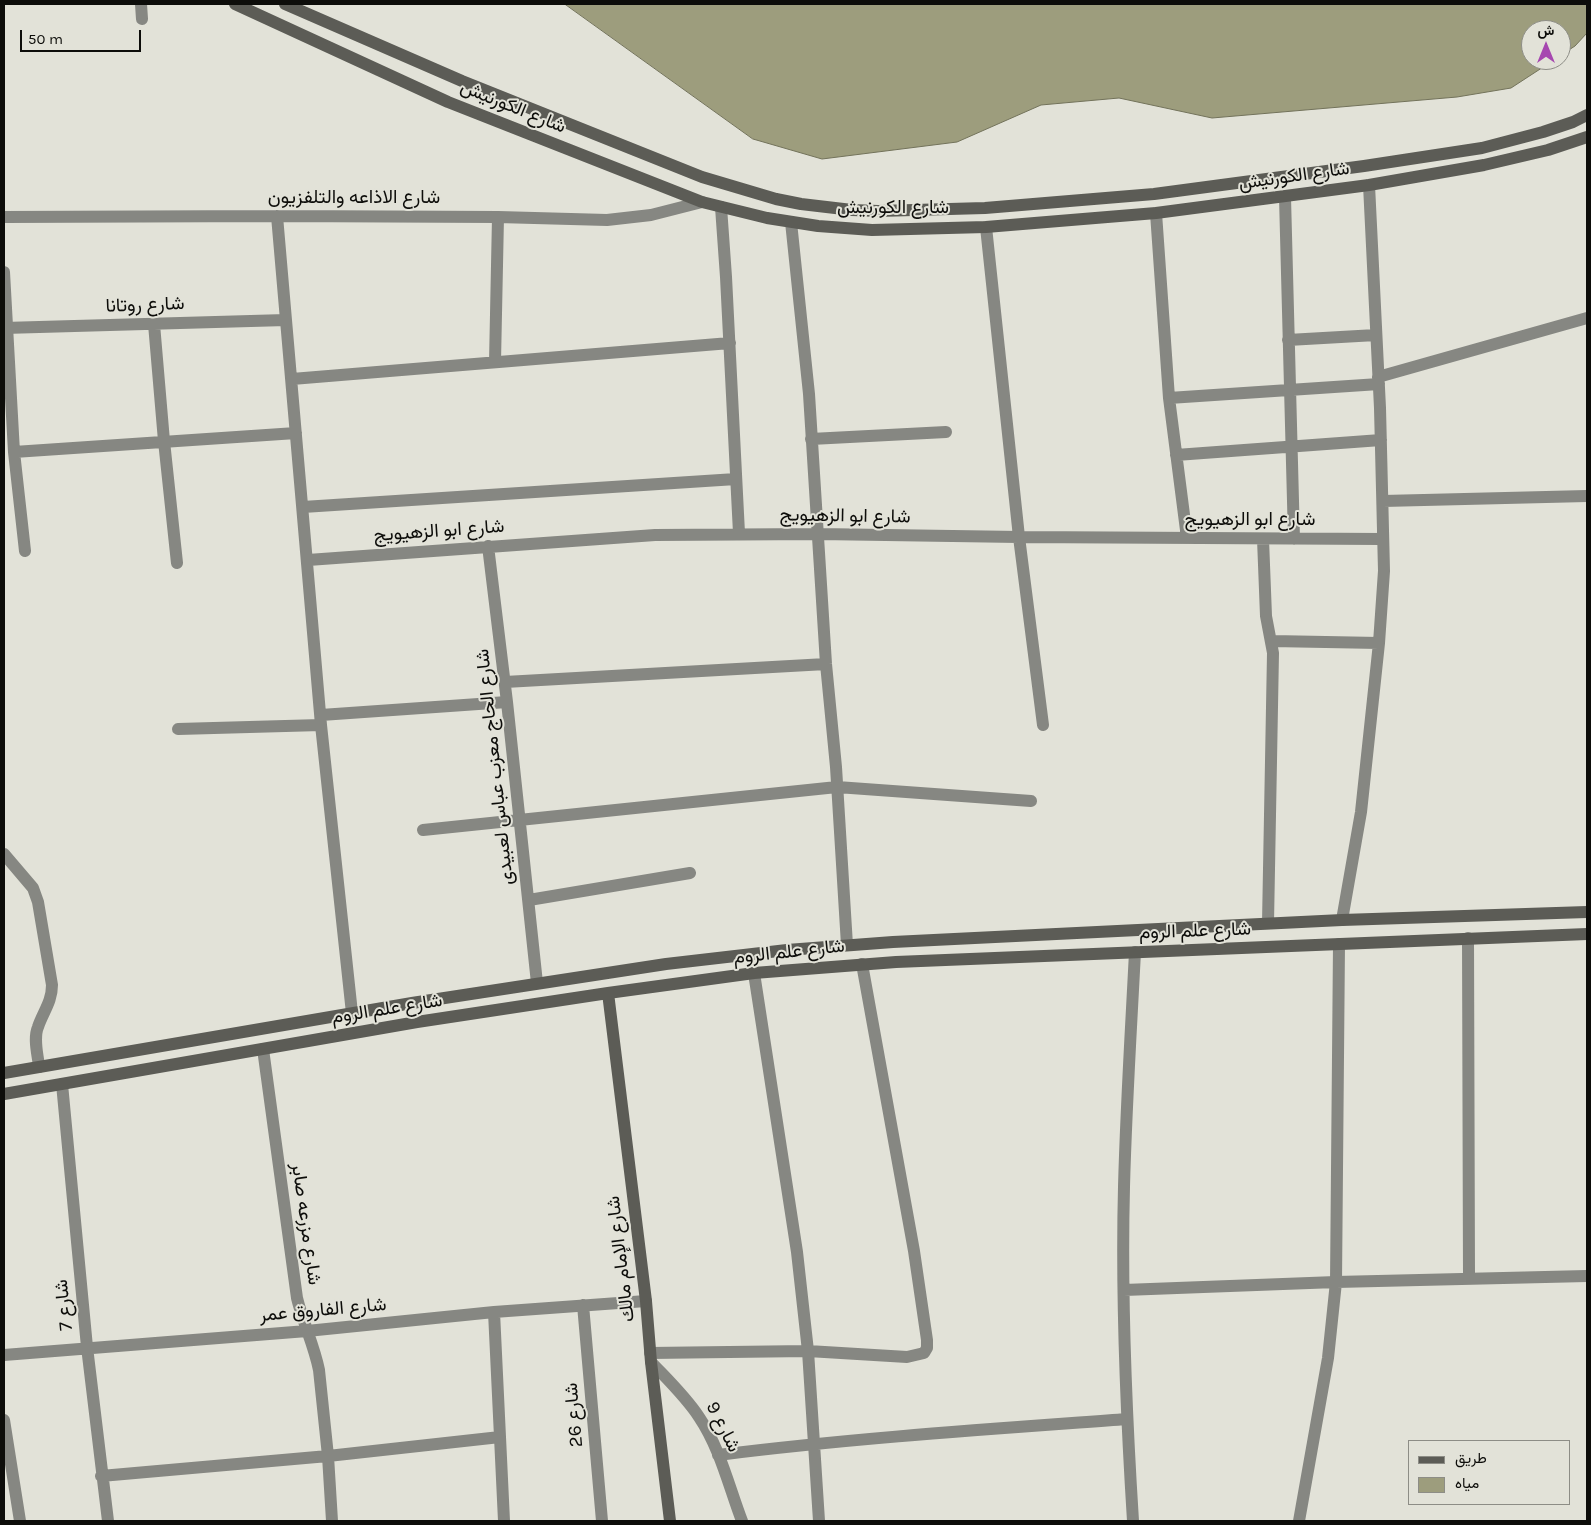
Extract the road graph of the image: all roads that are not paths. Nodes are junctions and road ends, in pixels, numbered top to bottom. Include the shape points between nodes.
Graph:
1 (141, 4) edge
2 (234, 4) edge
3 (285, 4) edge
4 (142, 19) dead end
5 (1587, 114) edge
6 (1587, 137) edge
7 (702, 177) junction
8 (1370, 185) junction
9 (1284, 197) junction
10 (698, 200) junction
11 (721, 207) junction
12 (1156, 213) junction
13 (277, 216) junction
14 (498, 217) junction
15 (4, 218) edge
16 (791, 222) junction
17 (986, 227) junction
18 (4, 272) edge
19 (1587, 318) edge
20 (286, 320) junction
21 (154, 324) junction
22 (6, 328) edge
23 (1376, 335) junction
24 (1288, 340) junction
25 (730, 342) junction
26 (495, 362) junction
27 (292, 379) junction
28 (1379, 381) junction
29 (7, 386) edge
30 (1290, 390) junction
31 (1169, 398) junction
32 (946, 432) dead end
33 (296, 433) junction
34 (812, 439) junction
35 (1381, 440) junction
36 (164, 441) junction
37 (1291, 447) junction
38 (14, 452) junction
39 (1176, 456) junction
40 (736, 479) junction
41 (1587, 496) edge
42 (1383, 501) junction
43 (303, 507) junction
44 (739, 533) junction
45 (819, 534) junction
46 (1019, 537) junction
47 (1187, 538) junction
48 (1263, 538) junction
49 (1294, 539) junction
50 (1382, 539) junction
51 (488, 546) junction
52 (25, 551) dead end
53 (308, 560) junction
54 (177, 563) dead end
55 (1272, 641) junction
56 (1379, 643) junction
57 (826, 664) junction
58 (505, 682) junction
59 (507, 702) junction
60 (321, 720) junction
61 (1043, 725) dead end
62 (178, 729) dead end
63 (837, 787) junction
64 (1031, 801) dead end
65 (520, 821) junction
66 (423, 830) dead end
67 (4, 854) edge
68 (690, 872) dead end
69 (528, 900) junction
70 (1587, 912) edge
71 (1342, 920) junction
72 (1268, 923) junction
73 (1587, 934) edge
74 (1015, 936) junction
75 (1468, 938) junction
76 (1339, 944) junction
77 (847, 945) junction
78 (1135, 952) junction
79 (1015, 957) junction
80 (862, 964) junction
81 (754, 973) junction
82 (537, 983) junction
83 (608, 993) junction
84 (412, 1003) junction
85 (352, 1013) junction
86 (417, 1022) junction
87 (263, 1049) junction
88 (39, 1067) junction
89 (4, 1073) edge
90 (4, 1078) edge
91 (62, 1084) junction
92 (5, 1094) edge
93 (1587, 1276) edge
94 (1469, 1279) junction
95 (1336, 1282) junction
96 (1124, 1290) junction
97 (646, 1301) junction
98 (584, 1305) junction
99 (494, 1312) junction
100 (307, 1331) junction
101 (87, 1347) junction
102 (808, 1352) junction
103 (4, 1355) edge
104 (650, 1357) junction
105 (4, 1420) edge
106 (1127, 1420) junction
107 (500, 1437) junction
108 (814, 1443) junction
109 (718, 1455) junction
110 (328, 1456) junction
111 (101, 1476) junction
112 (17, 1504) junction
113 (4, 1506) edge
114 (20, 1521) edge
115 (108, 1521) edge
116 (332, 1521) edge
117 (504, 1521) edge
118 (602, 1521) edge
119 (670, 1521) edge
120 (742, 1521) edge
121 (819, 1521) edge
122 (1133, 1521) edge
123 (1299, 1521) edge

1 - 4 street
2 - 10 street, شارع الكورنيش via 448,102
3 - 7 street, شارع الكورنيش via 462,81
5 - 7 street, شارع الكورنيش via 1574,122 1482,148 1154,194 985,208 878,211 826,208 768,197
6 - 8 street, شارع الكورنيش via 1508,160
7 - 10 street
8 - 9 street, شارع الكورنيش
8 - 23 street
9 - 12 street, شارع الكورنيش
9 - 24 street
10 - 11 street, شارع الكورنيش
10 - 14 street, شارع الاذاعه والتلفزيون via 651,215 607,220
11 - 16 street, شارع الكورنيش
11 - 25 street
12 - 17 street, شارع الكورنيش
12 - 31 street
13 - 14 street, شارع الاذاعه والتلفزيون
13 - 15 street, شارع الاذاعه والتلفزيون
13 - 20 street
14 - 26 street
16 - 17 street, شارع الكورنيش via 872,230
16 - 34 street
17 - 46 street
18 - 22 street
19 - 28 street
20 - 21 street, شارع روتانا
20 - 27 street
21 - 22 street, شارع روتانا
21 - 36 street
22 - 29 street
23 - 24 street
23 - 28 street
24 - 30 street
25 - 26 street
25 - 40 street
26 - 27 street
27 - 33 street
28 - 30 street
28 - 35 street
29 - 38 street
30 - 31 street
30 - 37 street
31 - 39 street
32 - 34 street
33 - 36 street
33 - 43 street
34 - 45 street
35 - 37 street
35 - 42 street
36 - 38 street
36 - 54 street
37 - 39 street
37 - 49 street
38 - 52 street
39 - 47 street
40 - 43 street
40 - 44 street
41 - 42 street
42 - 50 street
43 - 53 street
44 - 45 street, شارع ابو الزهيويج
44 - 51 street, شارع ابو الزهيويج
45 - 46 street, شارع ابو الزهيويج
45 - 57 street
46 - 47 street, شارع ابو الزهيويج
46 - 61 street
47 - 48 street, شارع ابو الزهيويج
48 - 49 street, شارع ابو الزهيويج
48 - 55 street via 1266,616
49 - 50 street, شارع ابو الزهيويج
50 - 56 street via 1384,571
51 - 53 street, شارع ابو الزهيويج
51 - 58 street, شارع الحاج معزب عباس لعبيدى
53 - 60 street
55 - 56 street
55 - 72 street
56 - 71 street via 1361,812
57 - 58 street
57 - 63 street
58 - 59 street, شارع الحاج معزب عباس لعبيدى
59 - 60 street
59 - 65 street, شارع الحاج معزب عباس لعبيدى
60 - 62 street
60 - 85 street
63 - 64 street
63 - 65 street
63 - 77 street
65 - 66 street
65 - 69 street, شارع الحاج معزب عباس لعبيدى
67 - 88 street via 33,888 40,911 52,995 36,1036
68 - 69 street
69 - 82 street, شارع الحاج معزب عباس لعبيدى
70 - 71 street, شارع علم الروم
71 - 72 street, شارع علم الروم
72 - 74 street, شارع علم الروم
73 - 75 street, شارع علم الروم
74 - 77 street, شارع علم الروم
74 - 79 street
75 - 76 street, شارع علم الروم
75 - 94 street
76 - 78 street, شارع علم الروم
76 - 95 street
77 - 82 street, شارع علم الروم via 684,962
78 - 79 street, شارع علم الروم
78 - 96 street via 1124,1187
79 - 80 street, شارع علم الروم
80 - 81 street, شارع علم الروم
80 - 102 street via 914,1251 927,1348 924,1353 907,1356
81 - 83 street, شارع علم الروم
81 - 102 street via 794,1233
82 - 84 street, شارع علم الروم
83 - 86 street, شارع علم الروم
83 - 97 street, شارع الإمام مالك
84 - 85 street, شارع علم الروم
84 - 86 street
85 - 88 street, شارع علم الروم
86 - 87 street, شارع علم الروم
87 - 91 street, شارع علم الروم
87 - 100 street, شارع مزرعه صابر via 297,1298
88 - 89 street, شارع علم الروم
90 - 92 street
91 - 92 street, شارع علم الروم
91 - 101 street, شارع 7
93 - 94 street
94 - 95 street
95 - 96 street
95 - 123 street via 1328,1358
96 - 106 street
97 - 98 street, شارع الفاروق عمر
97 - 104 street, شارع الإمام مالك
98 - 99 street, شارع الفاروق عمر
98 - 118 street, شارع 26
99 - 100 street, شارع الفاروق عمر
99 - 107 street
100 - 101 street, شارع الفاروق عمر
100 - 110 street, شارع مزرعه صابر via 318,1370
101 - 103 street, شارع الفاروق عمر
101 - 111 street, شارع 7
102 - 104 street
102 - 108 street
104 - 109 street, شارع 9 via 688,1401
104 - 119 street, شارع الإمام مالك
105 - 112 street
106 - 108 street
106 - 122 street
107 - 110 street
107 - 117 street
108 - 109 street
108 - 121 street
109 - 120 street, شارع 9
110 - 111 street
110 - 116 street, شارع مزرعه صابر
111 - 115 street, شارع 7
112 - 113 street
112 - 114 street

